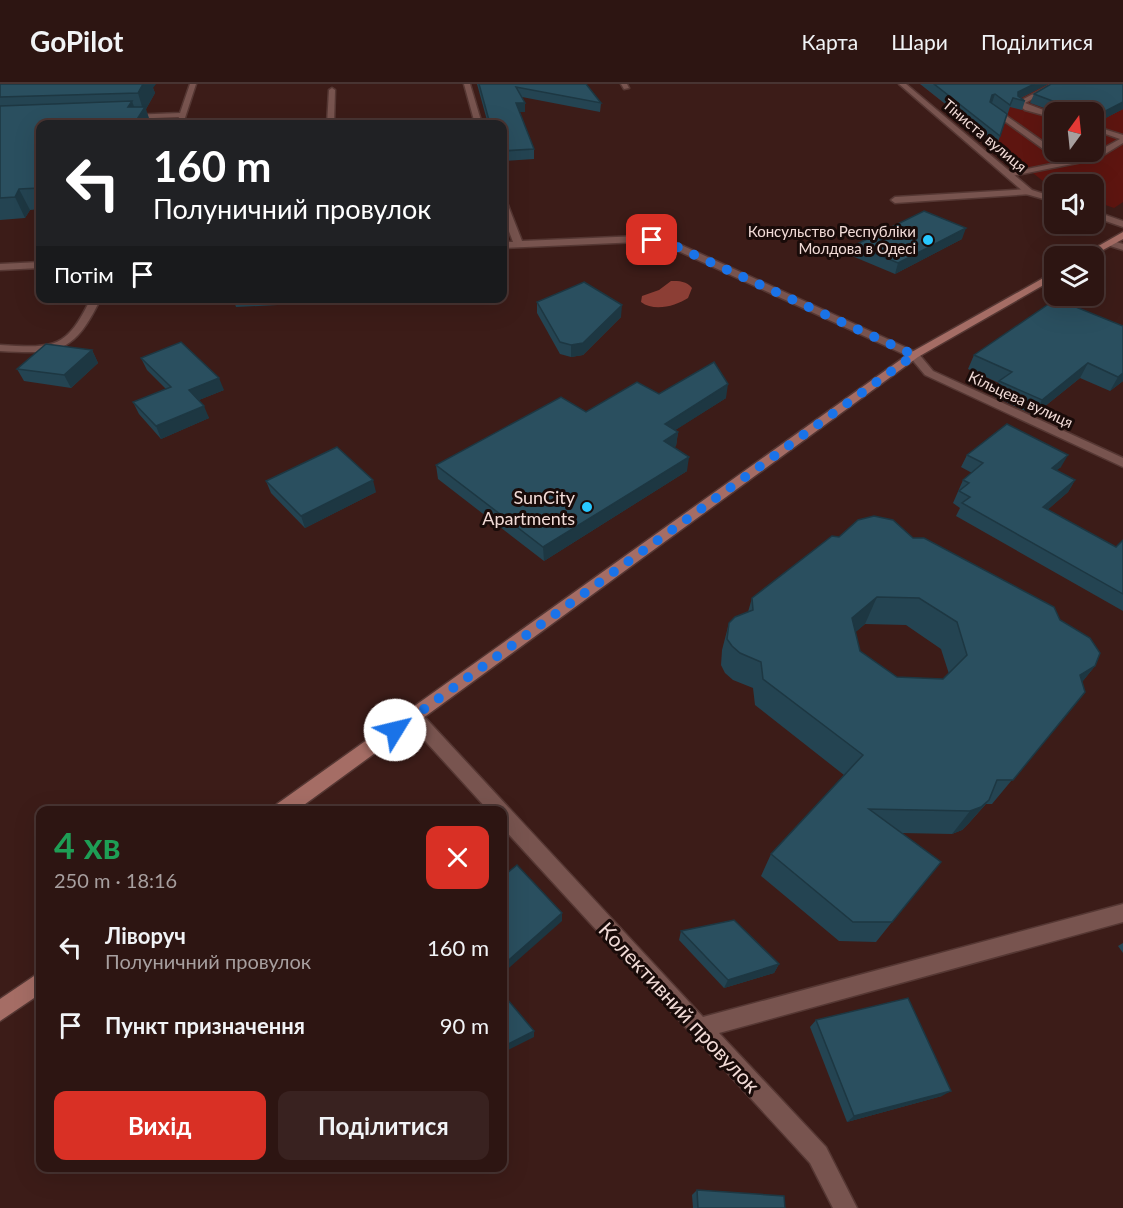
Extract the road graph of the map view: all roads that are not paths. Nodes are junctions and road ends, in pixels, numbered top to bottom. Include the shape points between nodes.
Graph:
1 (193, 84) edge
2 (467, 84) edge
3 (902, 84) edge
4 (1057, 84) edge
5 (332, 90) dead end
6 (991, 107) edge
7 (1044, 113) edge
8 (183, 115) junction
9 (114, 117) edge
10 (181, 120) edge
11 (330, 120) edge
12 (478, 120) edge
13 (1104, 131) edge
14 (1123, 138) edge
15 (1068, 163) junction
16 (1010, 175) junction
17 (1029, 192) junction
18 (1044, 197) edge
19 (895, 200) dead end
20 (507, 214) edge
21 (1104, 218) edge
22 (1123, 225) edge
23 (1123, 235) edge
24 (1110, 243) junction
25 (518, 244) junction
26 (507, 245) edge
27 (1104, 246) edge
28 (1123, 247) edge
29 (36, 265) edge
30 (0, 267) edge
31 (1044, 281) edge
32 (93, 303) edge
33 (0, 348) edge
34 (914, 355) junction
35 (1123, 463) edge
36 (414, 717) junction
37 (289, 806) edge
38 (495, 806) edge
39 (507, 819) edge
40 (1123, 913) edge
41 (36, 985) edge
42 (0, 1011) edge
43 (699, 1028) junction
44 (845, 1208) edge

1 - 8 street
2 - 12 street
3 - 16 street, Тіниста вулиця
4 - 7 street via 1020,103
5 - 11 street
6 - 15 street
8 - 9 street
8 - 10 street
13 - 14 street
14 - 15 street via 1094,157
15 - 16 street
16 - 17 street, Тіниста вулиця
17 - 18 street, Тіниста вулиця
17 - 19 street
20 - 25 street
21 - 22 street
23 - 24 main road
24 - 27 main road
24 - 28 street
25 - 26 street
25 - 34 street via 639,238 664,241
29 - 30 street
31 - 34 main road
32 - 33 street via 75,335 60,345 36,350
34 - 35 street, Кільцева вулиця via 929,373
34 - 36 main road
36 - 37 main road
36 - 38 street
39 - 43 street, Колективний провулок
40 - 43 street
41 - 42 main road
43 - 44 street, Колективний провулок via 818,1155

